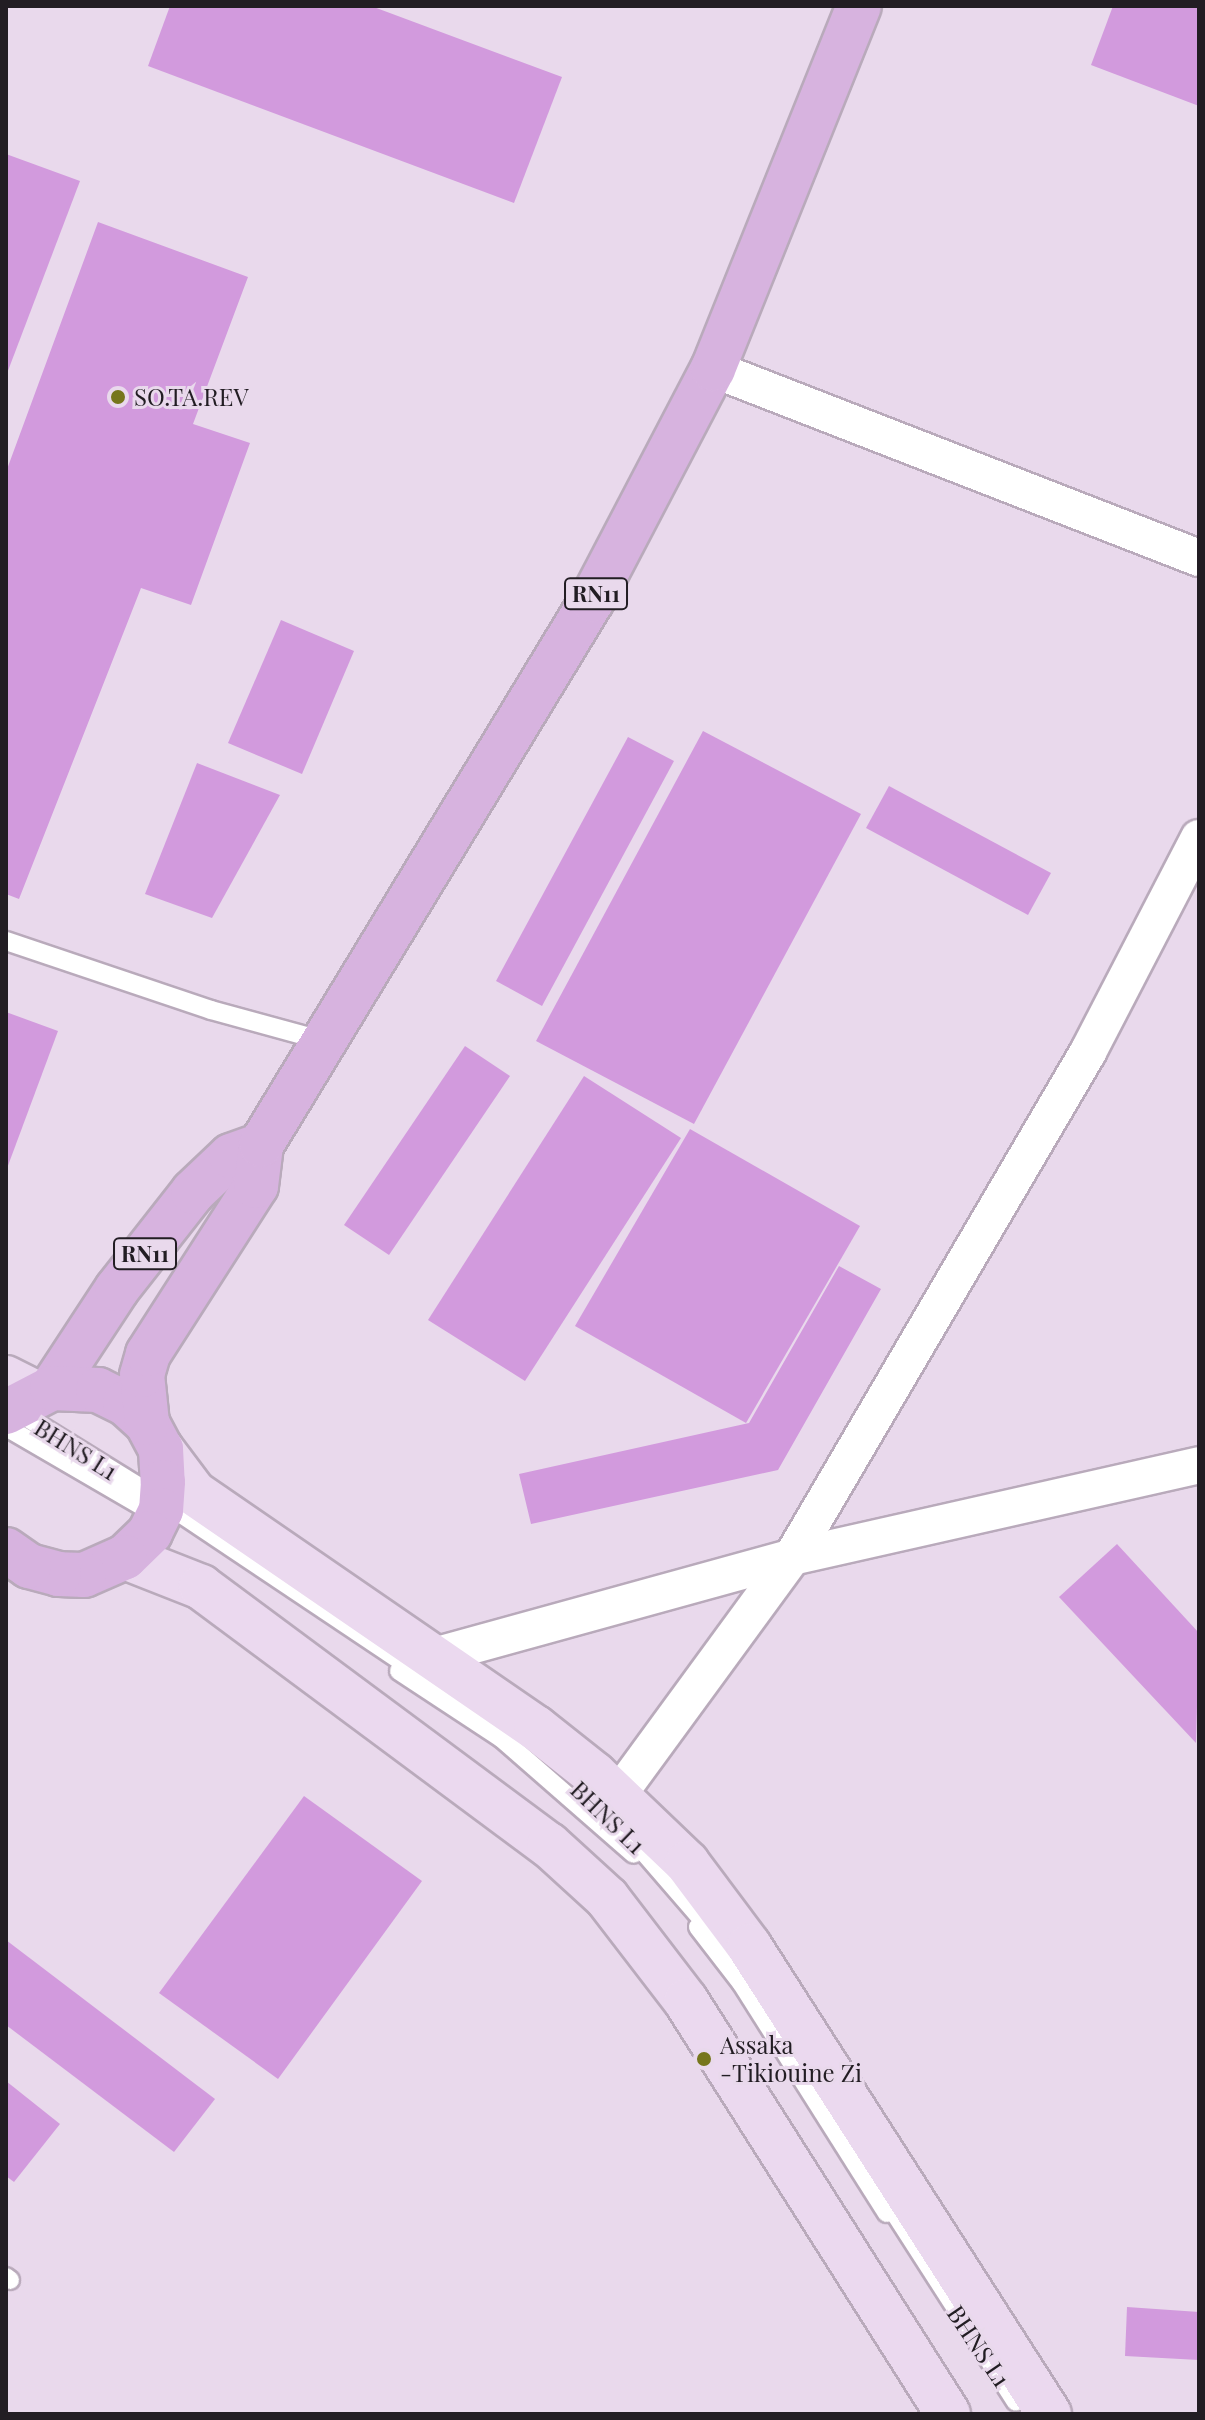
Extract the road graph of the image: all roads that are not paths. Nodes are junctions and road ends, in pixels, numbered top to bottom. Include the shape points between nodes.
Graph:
1 (859, 6) edge
2 (713, 369) junction
3 (1199, 558) edge
4 (1199, 838) edge
5 (6, 941) edge
6 (327, 1042) junction
7 (261, 1145) junction
8 (18, 1402) edge
9 (154, 1436) junction
10 (1199, 1465) edge
11 (160, 1508) junction
12 (125, 1557) junction
13 (792, 1557) junction
14 (14, 1564) edge
15 (430, 1657) junction
16 (618, 1795) junction
17 (948, 2414) edge
18 (1013, 2414) edge
19 (1025, 2414) edge
20 (1049, 2414) edge

1 - 2 main road, RN11
2 - 3 street
2 - 6 main road, RN11 via 592,600
4 - 13 street via 1088,1052
5 - 6 lane via 211,1010
6 - 7 main road, RN11
7 - 8 main road, RN11 via 231,1156 193,1192
7 - 9 main road, RN11 via 256,1186 148,1354 142,1375
8 - 9 main road via 98,1390 125,1403
8 - 11 lane, BHNS L1
9 - 11 main road, RN11
9 - 15 street via 194,1493
10 - 13 street
11 - 12 main road via 150,1533
11 - 18 lane, BHNS L1 via 501,1738 601,1820 669,1891 742,1984
11 - 19 lane, BHNS L1 via 526,1745 636,1842 734,1956 978,2348
12 - 14 main road via 84,1575
12 - 17 street via 201,1587 549,1845 607,1898 686,2001
13 - 15 street
13 - 16 street
15 - 16 street via 536,1728
16 - 20 street via 687,1863 734,1925

